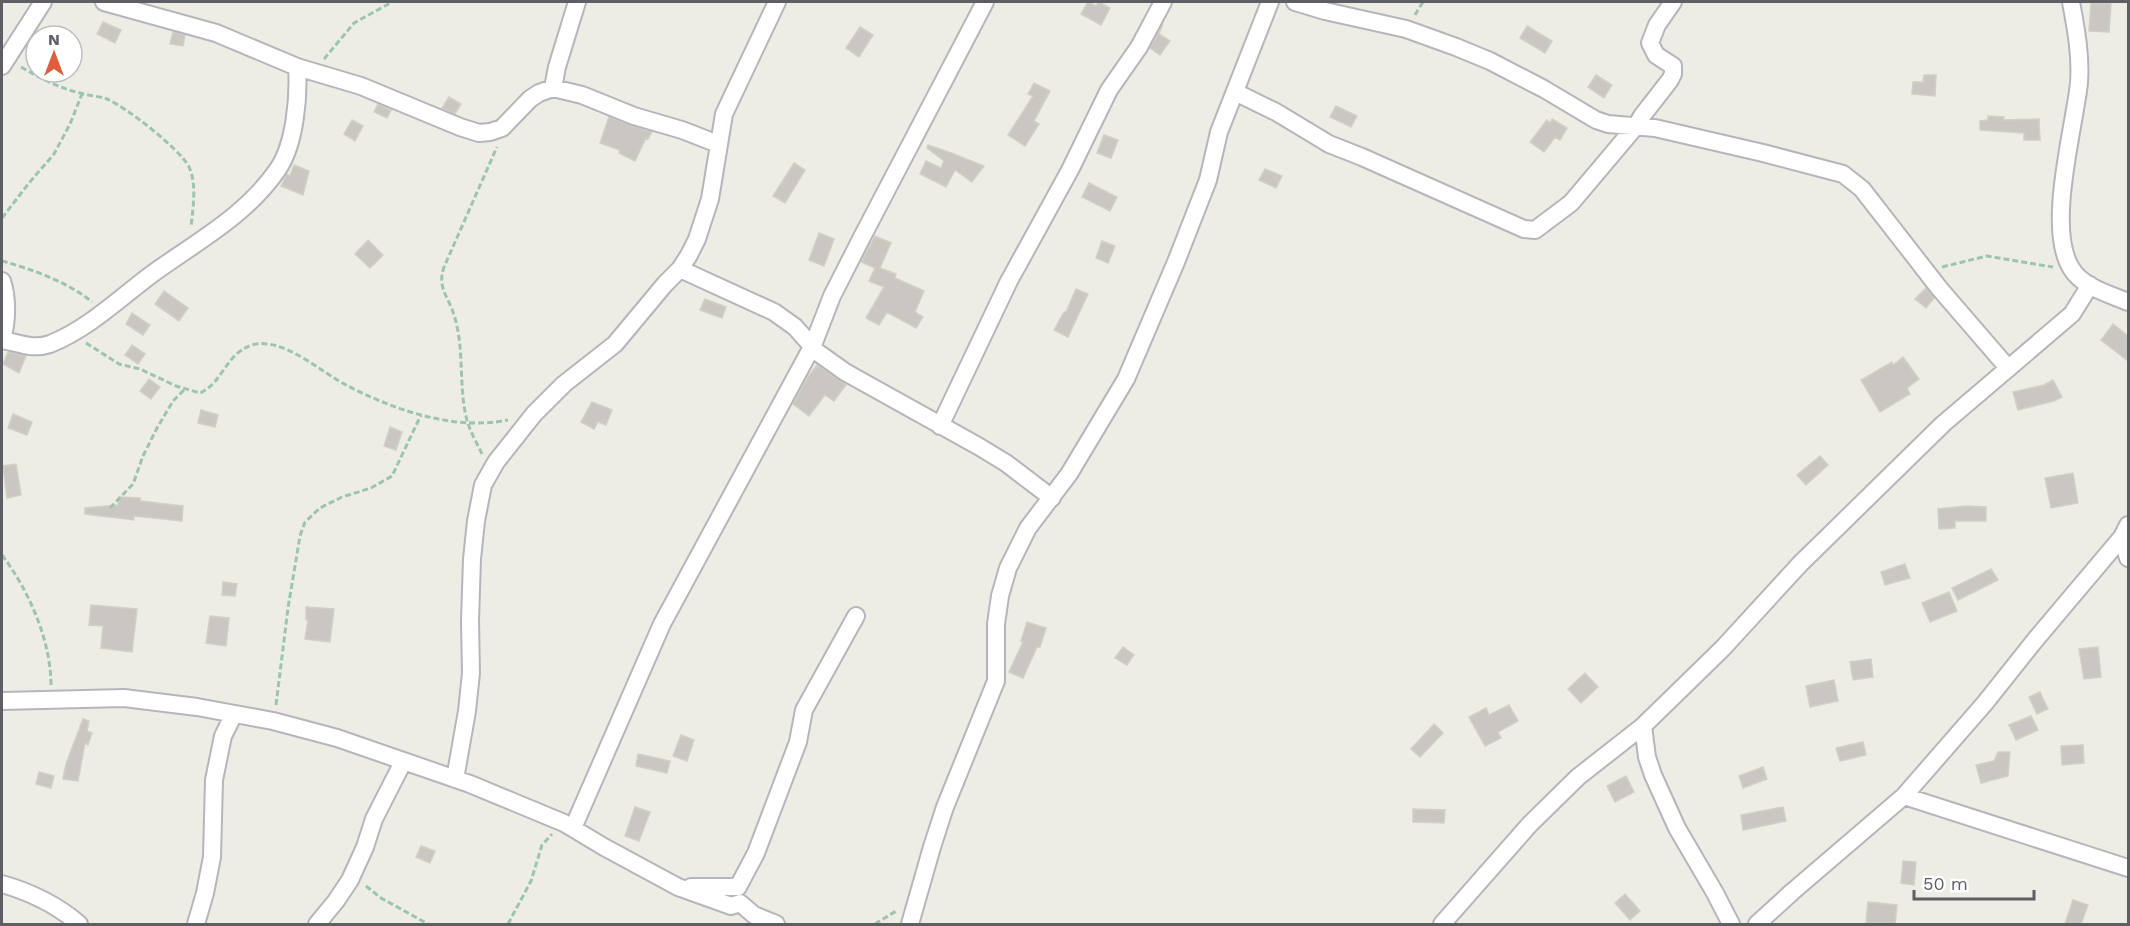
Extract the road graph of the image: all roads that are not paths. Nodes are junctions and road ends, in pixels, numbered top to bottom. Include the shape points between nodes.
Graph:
1 (43, 2) edge
2 (104, 2) edge
3 (577, 2) edge
4 (777, 2) edge
5 (985, 2) edge
6 (1163, 2) edge
7 (1270, 2) edge
8 (1295, 2) edge
9 (1673, 2) edge
10 (2071, 2) edge
11 (4, 62) edge
12 (304, 69) junction
13 (553, 88) junction
14 (1235, 92) junction
15 (1636, 126) junction
16 (717, 144) junction
17 (680, 269) junction
18 (2, 281) edge
19 (2090, 285) junction
20 (2128, 302) edge
21 (2, 340) edge
22 (813, 345) junction
23 (2008, 368) junction
24 (940, 426) junction
25 (1052, 498) junction
26 (2125, 531) edge
27 (2128, 558) edge
28 (856, 616) dead end
29 (2, 701) edge
30 (234, 714) junction
31 (1643, 726) junction
32 (403, 762) junction
33 (455, 779) junction
34 (1904, 796) junction
35 (569, 825) junction
36 (2128, 868) edge
37 (2, 884) edge
38 (678, 887) junction
39 (79, 924) edge
40 (196, 924) edge
41 (317, 924) edge
42 (776, 924) edge
43 (910, 924) edge
44 (1442, 924) edge
45 (1731, 924) edge
46 (1757, 924) edge

1 - 11 street
2 - 12 street via 216,33
3 - 13 street
4 - 16 street via 724,114
5 - 22 street via 832,296
6 - 24 street via 1139,47 1109,90 1008,281
7 - 14 street
8 - 15 street via 1406,29 1448,44 1490,60 1596,120
9 - 15 street via 1650,43 1656,55 1671,64 1673,74
10 - 19 street via 2080,59 2079,84 2061,228 2072,270
12 - 13 street via 361,86 479,133 502,128 530,99
12 - 21 street via 287,148 279,168 254,198 220,228 69,335 38,347
13 - 16 street
14 - 15 street via 1329,144 1528,230 1538,229 1571,203
14 - 25 street via 1208,180 1126,379
15 - 23 street via 1844,174 1862,189
16 - 17 street via 706,213
17 - 22 street via 774,312
17 - 33 street via 615,344 564,384 534,414 483,485 476,521 471,673
18 - 21 street via 6,309
19 - 20 street
19 - 23 street via 2072,314
22 - 24 street via 845,372
22 - 35 street via 662,624 586,803
23 - 31 street via 1872,492
24 - 25 street via 1006,463
25 - 43 street via 1028,528 1008,568 996,624 996,681 945,807
26 - 27 street
26 - 34 street
28 - 38 street via 804,710 798,742 744,880 738,887
29 - 30 street via 124,698
30 - 32 street via 337,738
30 - 40 street via 222,736 216,769 212,857
31 - 44 street via 1578,777 1538,816
31 - 45 street via 1653,775 1677,828
32 - 33 street
32 - 41 street via 374,819 350,880
33 - 35 street
34 - 36 street
34 - 46 street
35 - 38 street
37 - 39 street via 27,892
38 - 42 street via 731,906 740,903 754,915

